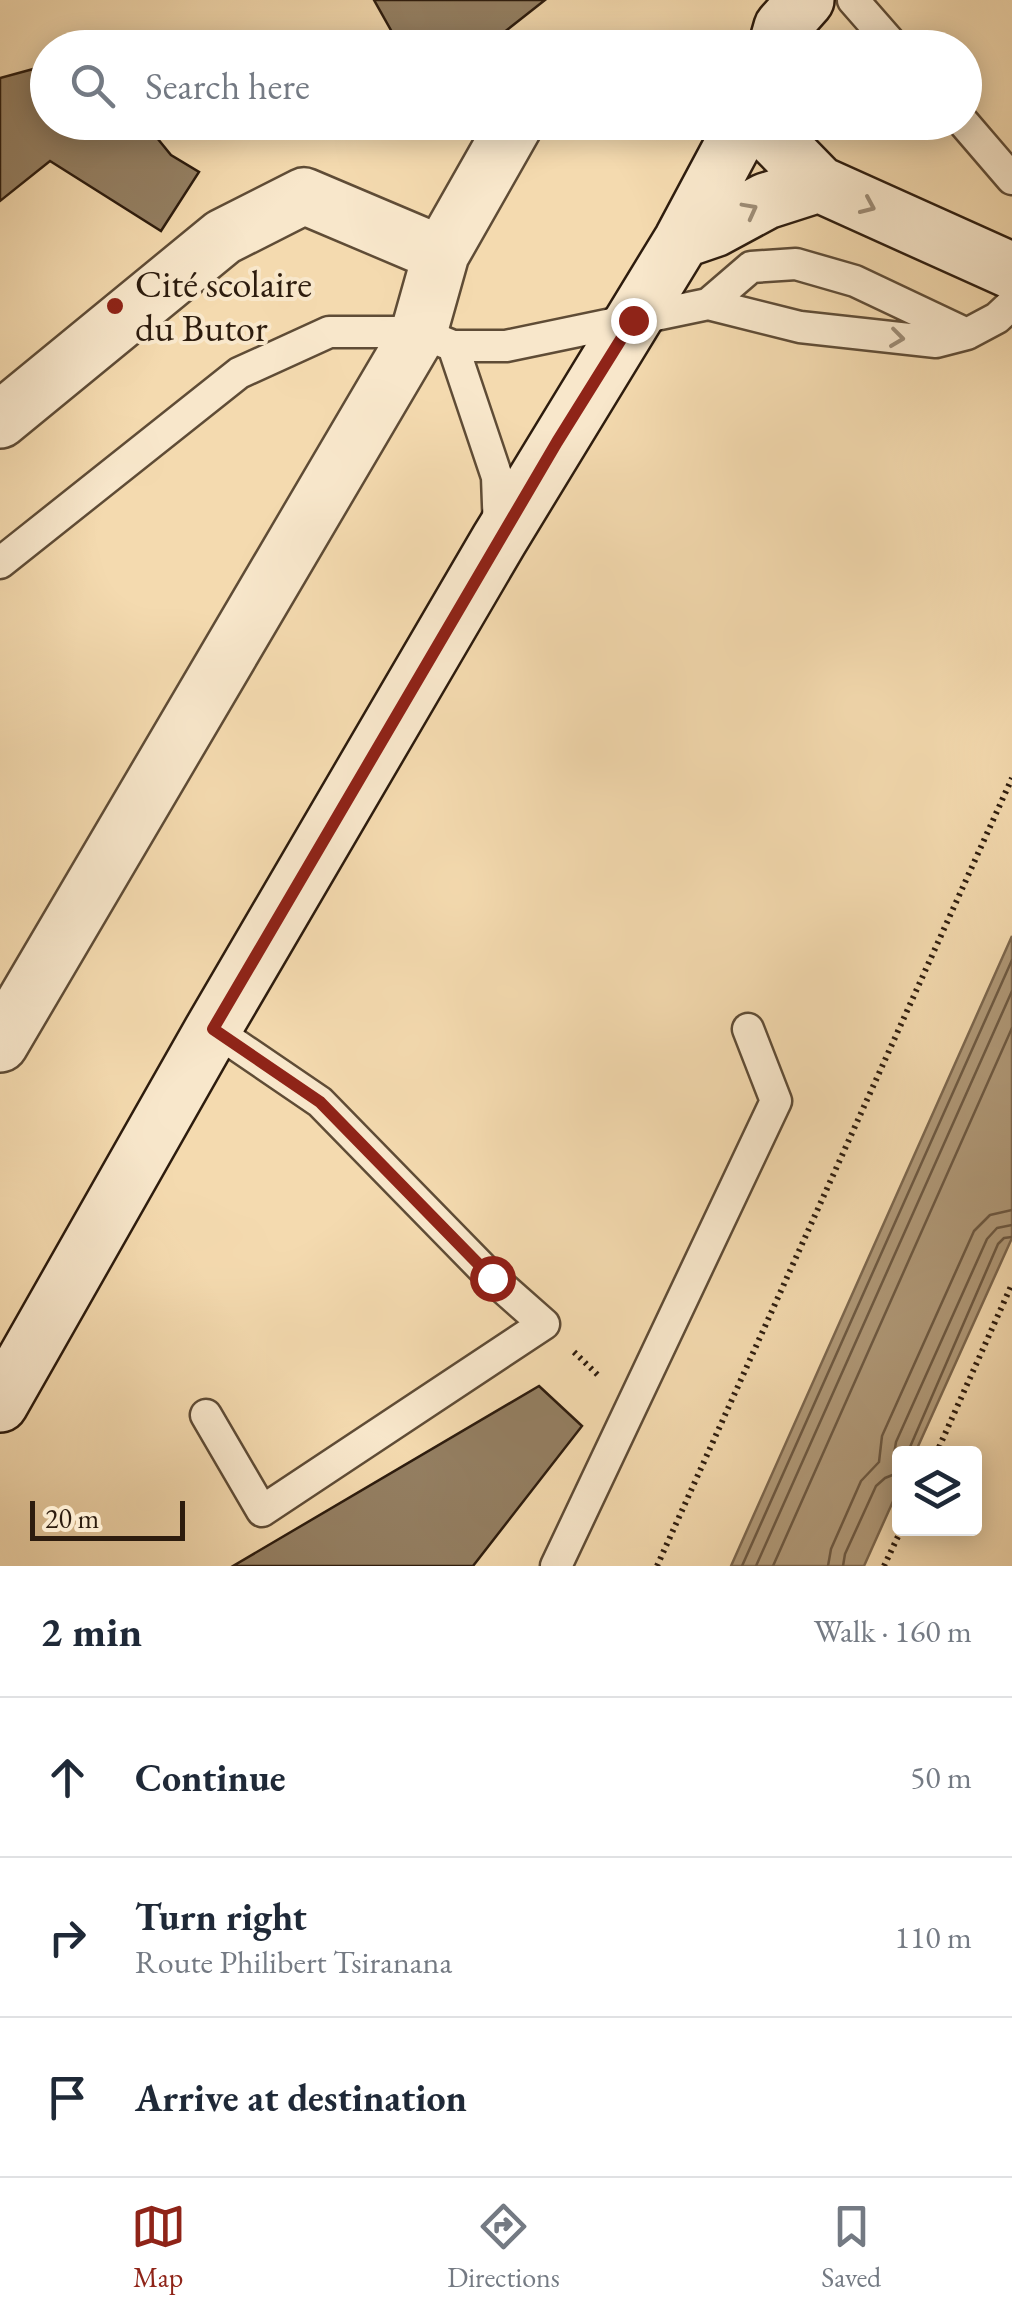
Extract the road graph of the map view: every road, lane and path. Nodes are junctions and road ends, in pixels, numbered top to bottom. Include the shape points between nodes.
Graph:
1 (853, 0) edge
2 (879, 30) edge
3 (506, 140) edge
4 (735, 140) edge
5 (777, 140) edge
6 (978, 140) edge
7 (1012, 179) edge
8 (819, 184) junction
9 (682, 240) junction
10 (441, 254) junction
11 (1012, 270) edge
12 (708, 304) junction
13 (1012, 304) edge
14 (633, 320) junction
15 (967, 334) junction
16 (436, 339) junction
17 (0, 420) edge
18 (499, 540) junction
19 (0, 563) edge
20 (1012, 778) edge
21 (213, 1029) junction
22 (748, 1029) dead end
23 (0, 1044) edge
24 (1012, 1284) edge
25 (544, 1324) junction
26 (0, 1404) edge
27 (632, 1407) junction
28 (206, 1416) dead end
29 (940, 1446) edge
30 (898, 1536) edge
31 (556, 1566) edge
32 (657, 1566) edge
33 (884, 1566) edge

1 - 2 lane
3 - 10 main road
4 - 9 main road
5 - 8 main road
6 - 7 lane
9 -> 8 main road
8 -> 11 main road
9 - 14 main road
10 - 16 main road
10 - 17 main road via 304,196 223,236
12 - 14 lane
12 -> 15 lane via 800,327 936,342
12 - 15 lane via 751,267 796,264 855,281
13 - 15 lane
14 - 16 lane via 506,346
14 - 18 main road
16 - 18 lane via 496,477
16 - 19 lane via 329,332 240,373
16 - 23 main road
18 - 21 main road
20 - 32 path
21 - 25 lane via 320,1102
21 - 26 main road
22 - 27 lane via 776,1102
24 - 29 path
25 - 27 path
25 - 28 lane via 262,1512
27 - 31 lane
30 - 33 path

